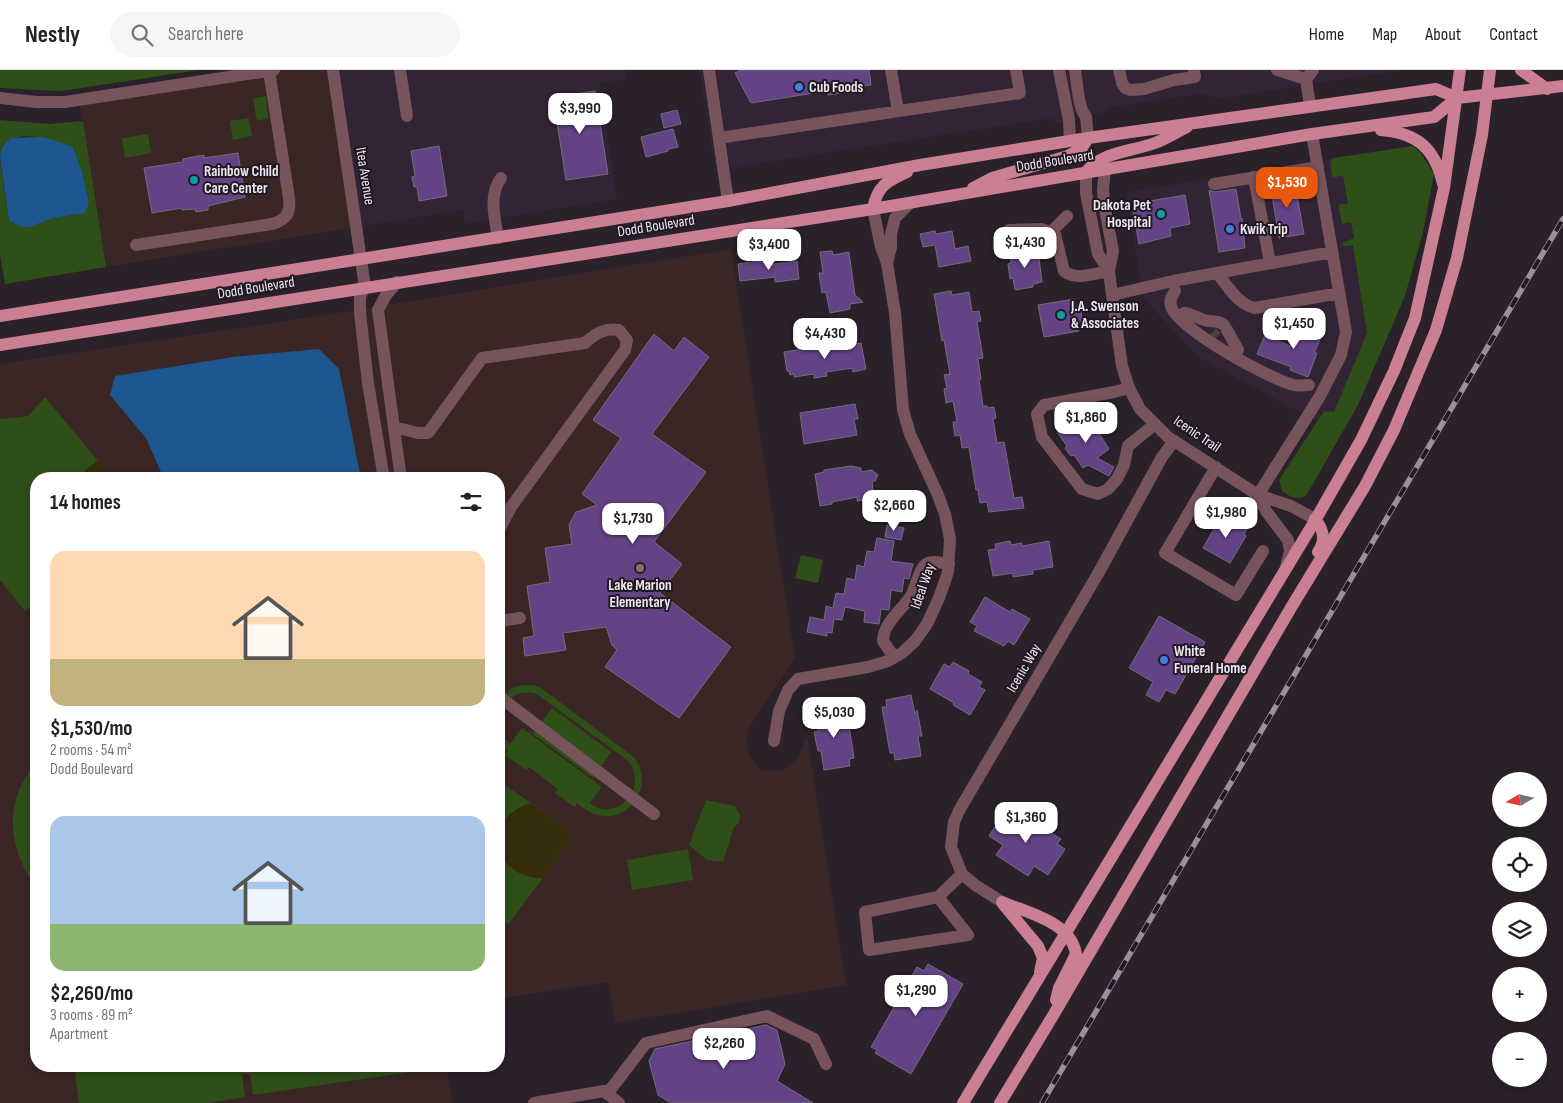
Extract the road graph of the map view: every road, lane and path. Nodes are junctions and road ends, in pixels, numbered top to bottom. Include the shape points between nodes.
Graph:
1 (271, 70) edge
2 (333, 70) edge
3 (400, 70) edge
4 (709, 70) edge
5 (891, 70) edge
6 (1016, 70) edge
7 (1059, 70) edge
8 (1075, 70) edge
9 (1119, 70) edge
10 (1194, 70) edge
11 (1277, 70) edge
12 (1460, 70) edge
13 (1490, 70) edge
14 (1521, 70) edge
15 (1310, 74) edge
16 (1563, 86) edge
17 (1547, 88) junction
18 (1488, 94) junction
19 (0, 98) edge
20 (1457, 98) junction
21 (1310, 106) junction
22 (898, 111) junction
23 (407, 116) dead end
24 (1198, 122) junction
25 (1362, 128) junction
26 (1312, 134) junction
27 (719, 138) junction
28 (1088, 138) junction
29 (1070, 141) junction
30 (920, 165) junction
31 (1318, 167) junction
32 (1106, 169) junction
33 (1086, 172) junction
34 (500, 178) dead end
35 (1254, 178) junction
36 (1214, 184) dead end
37 (1444, 188) junction
38 (959, 194) junction
39 (728, 201) junction
40 (910, 203) junction
41 (873, 209) junction
42 (1066, 216) dead end
43 (1008, 230) dead end
44 (1051, 232) junction
45 (498, 238) junction
46 (136, 245) dead end
47 (1332, 252) junction
48 (361, 259) junction
49 (886, 263) junction
50 (1270, 263) junction
51 (1109, 271) junction
52 (1217, 273) junction
53 (396, 282) junction
54 (1174, 286) junction
55 (365, 287) junction
56 (1339, 293) junction
57 (1112, 295) junction
58 (0, 316) edge
59 (0, 345) edge
60 (1309, 385) junction
61 (1129, 388) junction
62 (1323, 391) junction
63 (1155, 424) junction
64 (394, 427) junction
65 (1174, 441) junction
66 (1216, 467) junction
67 (383, 472) edge
68 (400, 472) edge
69 (1258, 495) junction
70 (505, 518) edge
71 (1316, 519) junction
72 (1264, 551) dead end
73 (949, 564) junction
74 (1285, 570) junction
75 (1301, 591) junction
76 (520, 618) dead end
77 (505, 620) edge
78 (894, 658) junction
79 (505, 701) edge
80 (774, 742) dead end
81 (654, 814) dead end
82 (962, 874) junction
83 (938, 897) junction
84 (1002, 902) junction
85 (1065, 934) junction
86 (1036, 983) junction
87 (1051, 1019) junction
88 (826, 1064) dead end
89 (607, 1094) junction
90 (534, 1103) edge
91 (619, 1103) edge
92 (963, 1103) edge
93 (1000, 1103) edge

1 - 19 street via 65,102
1 - 46 street via 289,198 288,215 272,224
2 - 48 street, Itea Avenue
3 - 23 street
4 - 27 street
5 - 22 street
6 - 22 street via 1020,93
7 - 29 street
8 - 28 street
9 - 10 street via 1125,88 1136,90 1195,77
11 - 15 street
12 - 20 main road
13 - 18 main road
14 - 17 main road
15 - 21 street
16 - 17 main road
17 - 18 main road
18 - 20 main road
18 - 75 main road via 1457,258 1436,330 1394,430 1365,486
20 - 21 main road, Dodd Boulevard via 1436,88
20 - 25 main road, Dodd Boulevard via 1434,117
20 - 37 main road
21 - 24 main road, Dodd Boulevard
22 - 27 street
24 - 28 main road, Dodd Boulevard
24 - 33 main road via 1155,143 1103,158
25 - 26 main road, Dodd Boulevard
25 - 37 main road via 1398,132 1416,138 1431,155
26 - 31 street
26 - 32 main road, Dodd Boulevard
27 - 39 street
28 - 29 main road, Dodd Boulevard
28 - 38 main road via 1082,148 1068,156 992,178
29 - 30 main road, Dodd Boulevard
30 - 39 main road, Dodd Boulevard
30 - 41 main road via 882,187 875,196
31 - 35 street
31 - 47 street
32 - 33 main road, Dodd Boulevard
32 - 51 street, Icenic Trail via 1104,204 1114,251
33 - 38 main road, Dodd Boulevard
33 - 51 street, Icenic Trail via 1086,193 1098,254
34 - 45 street via 493,198
35 - 36 street
35 - 50 street
37 - 71 main road via 1415,318 1361,440
38 - 40 main road, Dodd Boulevard
39 - 45 main road, Dodd Boulevard
40 - 41 main road, Dodd Boulevard
40 - 49 street, Ideal Way via 895,218
41 - 49 street, Ideal Way
41 - 53 main road, Dodd Boulevard
42 - 44 street
43 - 44 street via 1042,228
44 - 51 street via 1055,234 1064,271 1068,275
45 - 48 main road, Dodd Boulevard
47 - 50 street
47 - 56 street
48 - 55 street, Itea Avenue
48 - 58 main road, Dodd Boulevard
49 - 73 street, Ideal Way via 895,313 903,410 945,514 950,539
50 - 52 street
51 - 57 street, Icenic Trail
52 - 54 street
52 - 56 street via 1244,304 1255,308
53 - 55 main road, Dodd Boulevard
53 - 64 street via 378,310
54 - 57 street
54 - 60 street via 1176,300 1184,313 1220,331 1247,356
54 - 60 street via 1170,300 1174,313 1202,336 1247,364 1294,385
55 - 59 main road, Dodd Boulevard
55 - 67 street via 360,296 360,313
56 - 62 street via 1346,332 1341,355
57 - 61 street, Icenic Trail via 1122,366
60 - 62 street
61 - 63 street, Icenic Trail via 1140,409
61 - 63 street via 1044,405 1037,414 1042,437 1082,490 1098,494 1117,479 1128,446
62 - 69 street
63 - 65 street, Icenic Trail
64 - 68 street
64 - 70 street via 428,433 482,358 585,342 608,329 619,330 627,340 625,350
65 - 66 street, Icenic Trail
65 - 82 street, Icenic Way via 960,809 954,822 951,847
66 - 69 street, Icenic Trail
66 - 72 street via 1165,553 1236,595
69 - 71 street, Icenic Trail
69 - 74 street, Icenic Trail via 1288,540 1290,550
71 - 74 main road
71 - 75 main road via 1324,536
73 - 78 street, Ideal Way via 927,624 915,641
73 - 78 street via 935,562 922,567 909,598 885,628 883,641
74 - 85 main road
75 - 87 main road
76 - 77 street
78 - 80 street, Ideal Way via 868,667 798,679 788,690 779,711
79 - 81 street
82 - 83 street
82 - 84 street
83 - 83 street via 865,912 869,950 968,935
84 - 85 main road via 1055,924
84 - 86 main road via 1038,946 1043,958
85 - 86 main road
85 - 87 main road via 1071,939 1076,954 1059,988
86 - 92 main road
87 - 93 main road
88 - 89 street via 814,1039 767,1016 646,1043
89 - 90 street via 604,1091
89 - 91 street

